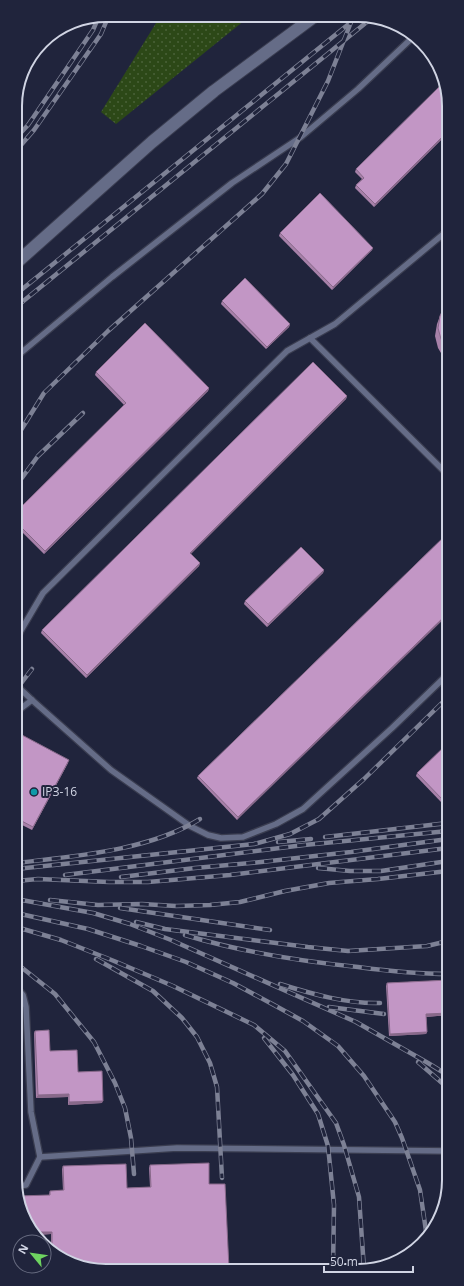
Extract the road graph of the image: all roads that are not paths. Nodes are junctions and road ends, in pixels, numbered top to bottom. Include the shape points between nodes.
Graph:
1 (307, 22) edge
2 (410, 40) edge
3 (442, 235) edge
4 (22, 259) edge
5 (310, 338) junction
6 (22, 352) edge
7 (442, 469) edge
8 (22, 629) edge
9 (442, 680) edge
10 (22, 690) edge
11 (32, 700) junction
12 (22, 708) edge
13 (22, 994) edge
14 (442, 1151) edge
15 (40, 1157) junction
16 (22, 1185) edge

1 - 4 street via 214,91 152,142
2 - 6 lane via 358,89 301,137 226,188
3 - 5 lane via 335,324
5 - 7 lane
5 - 8 lane via 287,351 43,593
9 - 11 lane via 303,809 276,824 243,837 221,838 190,826 111,770
10 - 11 lane
11 - 12 lane
13 - 15 lane via 26,1007 31,1112
14 - 15 lane via 176,1148
15 - 16 lane via 26,1185

